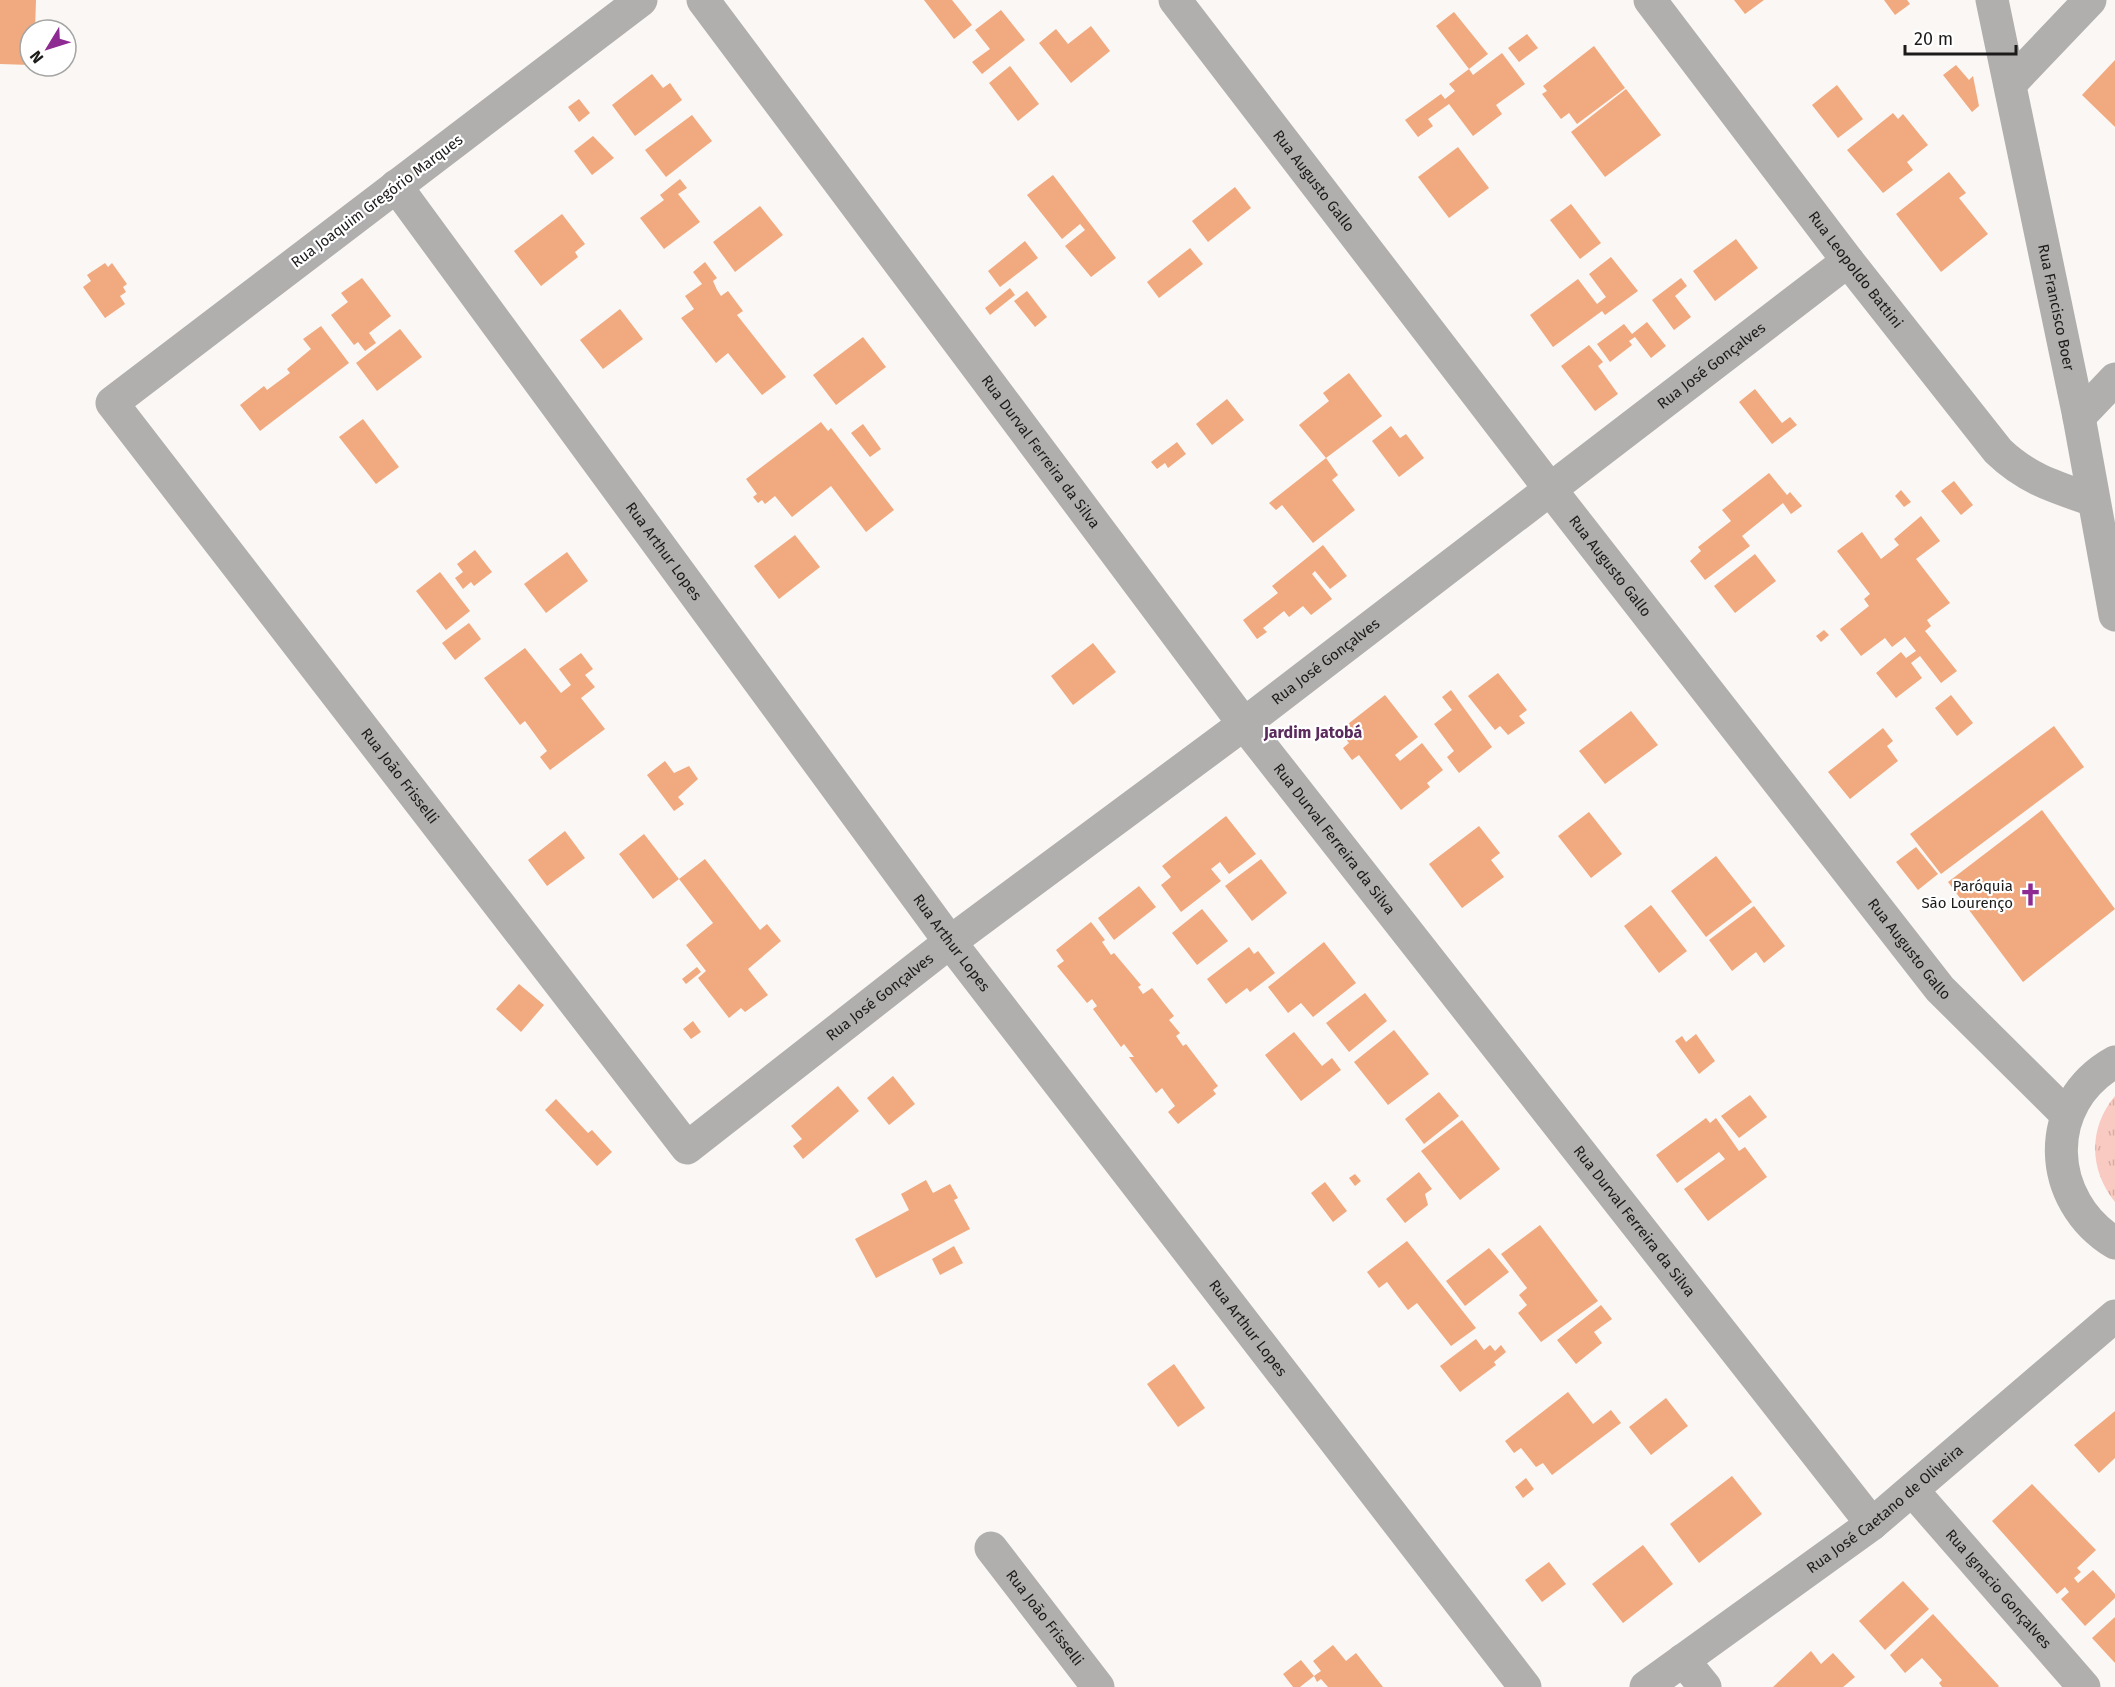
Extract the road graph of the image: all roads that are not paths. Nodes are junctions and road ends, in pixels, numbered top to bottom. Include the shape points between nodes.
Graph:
1 (641, 0) edge
2 (703, 0) edge
3 (1174, 0) edge
4 (1650, 0) edge
5 (1992, 0) edge
6 (2090, 0) edge
7 (2010, 84) junction
8 (396, 186) junction
9 (1848, 261) junction
10 (2115, 380) edge
11 (112, 403) joint
12 (2079, 417) junction
13 (1550, 489) junction
14 (2093, 500) junction
15 (2115, 615) edge
16 (1244, 724) junction
17 (950, 942) junction
18 (2115, 1062) edge
19 (2067, 1115) junction
20 (687, 1148) joint
21 (2115, 1243) edge
22 (2115, 1316) edge
23 (1913, 1491) junction
24 (1872, 1524) junction
25 (992, 1548) dead end
26 (1683, 1660) junction
27 (1098, 1687) edge
28 (1525, 1687) edge
29 (1646, 1687) edge
30 (1706, 1687) edge
31 (2084, 1687) edge

1 - 8 street, Rua Joaquim Gregório Marques
2 - 16 street, Rua Durval Ferreira da Silva
3 - 13 street, Rua Augusto Gallo
4 - 9 street, Rua Leopoldo Battini
5 - 7 street, Rua Francisco Boer
6 - 7 street
7 - 12 street, Rua Francisco Boer
8 - 11 street, Rua Joaquim Gregório Marques
8 - 17 street, Rua Arthur Lopes
9 - 13 street, Rua José Gonçalves
9 - 14 street, Rua Leopoldo Battini via 2010,463 2037,480
10 - 12 street
11 - 20 street, Rua João Frisselli
12 - 14 street, Rua Francisco Boer
13 - 16 street, Rua José Gonçalves
13 - 19 street, Rua Augusto Gallo via 1940,989
14 - 15 street, Rua Francisco Boer
16 - 17 street, Rua José Gonçalves
16 - 24 street, Rua Durval Ferreira da Silva
17 - 20 street, Rua José Gonçalves
17 - 28 street, Rua Arthur Lopes
18 - 19 street via 2081,1090
19 - 21 street via 2061,1147 2064,1179 2076,1208 2098,1233
22 - 23 street, Rua José Caetano de Oliveira
23 - 24 street, Rua José Caetano de Oliveira
23 - 31 street, Rua Ignacio Gonçalves
24 - 26 street, Rua José Caetano de Oliveira
25 - 27 street, Rua João Frisselli
26 - 29 street, Rua José Caetano de Oliveira
26 - 30 street

